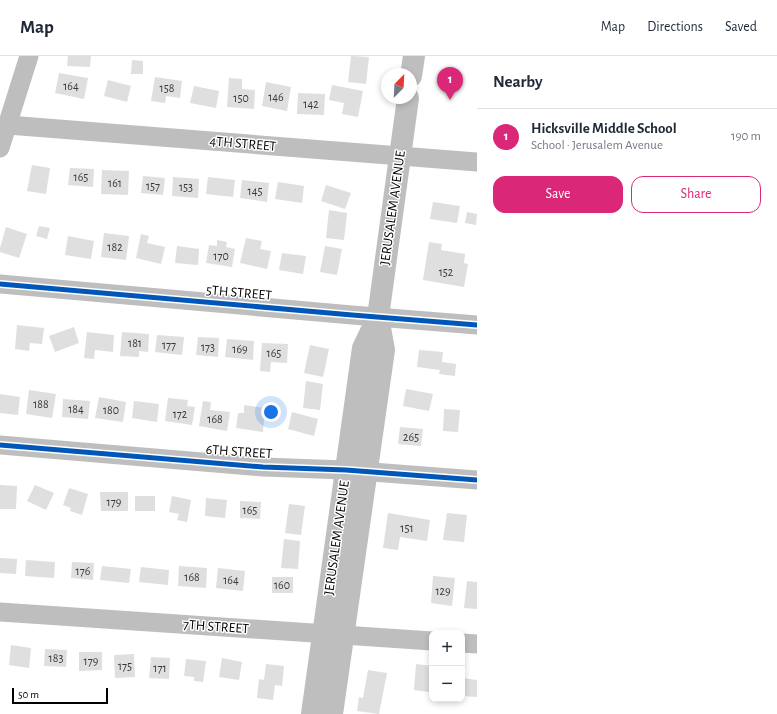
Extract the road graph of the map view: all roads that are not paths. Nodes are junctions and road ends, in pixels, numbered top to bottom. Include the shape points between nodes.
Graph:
1 (29, 56) edge
2 (414, 56) edge
3 (412, 68) edge
4 (407, 104) edge
5 (8, 125) junction
6 (0, 148) edge
7 (400, 157) junction
8 (477, 162) edge
9 (0, 284) edge
10 (378, 317) junction
11 (477, 325) edge
12 (0, 445) edge
13 (356, 471) junction
14 (477, 480) edge
15 (0, 612) edge
16 (334, 635) junction
17 (429, 641) edge
18 (465, 643) edge
19 (477, 644) edge
20 (312, 714) edge
21 (332, 714) edge

1 - 5 street
2 - 3 main road
4 - 7 main road, JERUSALEM AVENUE
5 - 6 street
5 - 7 street, 4TH STREET
7 - 8 street, 4TH STREET
7 - 10 main road, JERUSALEM AVENUE
9 - 10 street, 5TH STREET
10 - 11 street, 5TH STREET
10 - 13 main road, JERUSALEM AVENUE via 363,348
12 - 13 street, 6TH STREET via 264,467
13 - 14 street, 6TH STREET
13 - 16 main road, JERUSALEM AVENUE
15 - 16 street, 7TH STREET
16 - 17 street, 7TH STREET
16 - 20 main road, JERUSALEM AVENUE
16 - 21 main road, JERUSALEM AVENUE
18 - 19 street

